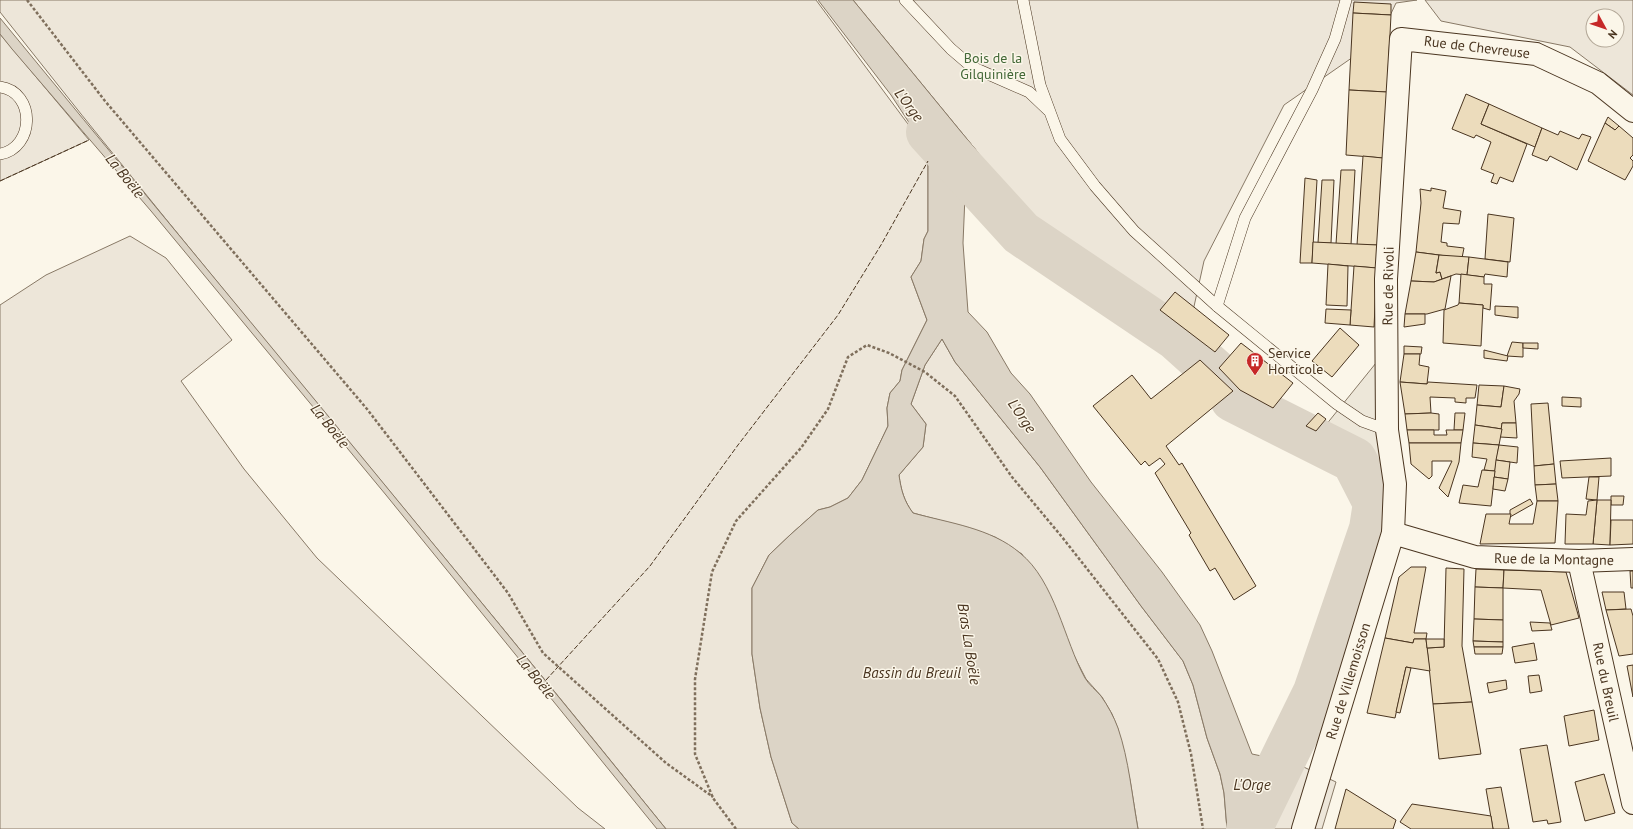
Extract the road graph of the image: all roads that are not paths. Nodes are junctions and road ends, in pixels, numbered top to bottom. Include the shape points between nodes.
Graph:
1 (905, 0) edge
2 (1023, 0) edge
3 (1346, 0) edge
4 (1401, 38) joint
5 (0, 87) edge
6 (1633, 111) edge
7 (1050, 113) junction
8 (0, 154) edge
9 (1217, 306) junction
10 (1387, 430) junction
11 (1393, 533) junction
12 (1633, 559) edge
13 (1579, 561) junction
14 (1633, 803) edge
15 (1303, 829) edge

1 - 7 lane via 951,49 972,67 1029,92
2 - 7 lane via 1040,85
3 - 9 lane via 1335,38 1312,90 1245,218
4 - 6 street, Rue de Chevreuse via 1536,54 1598,84
4 - 10 street, Rue de Rivoli via 1386,279
5 - 8 lane via 13,92 21,100 28,120 21,140 13,148
7 - 9 lane via 1060,139 1134,232
9 - 10 lane via 1337,404 1362,421
10 - 11 street, Rue de Rivoli via 1395,484
11 - 13 street, Rue de la Montagne via 1475,557
11 - 15 street, Rue de Villemoisson
12 - 13 street, Rue de la Montagne
13 - 14 street, Rue du Breuil

